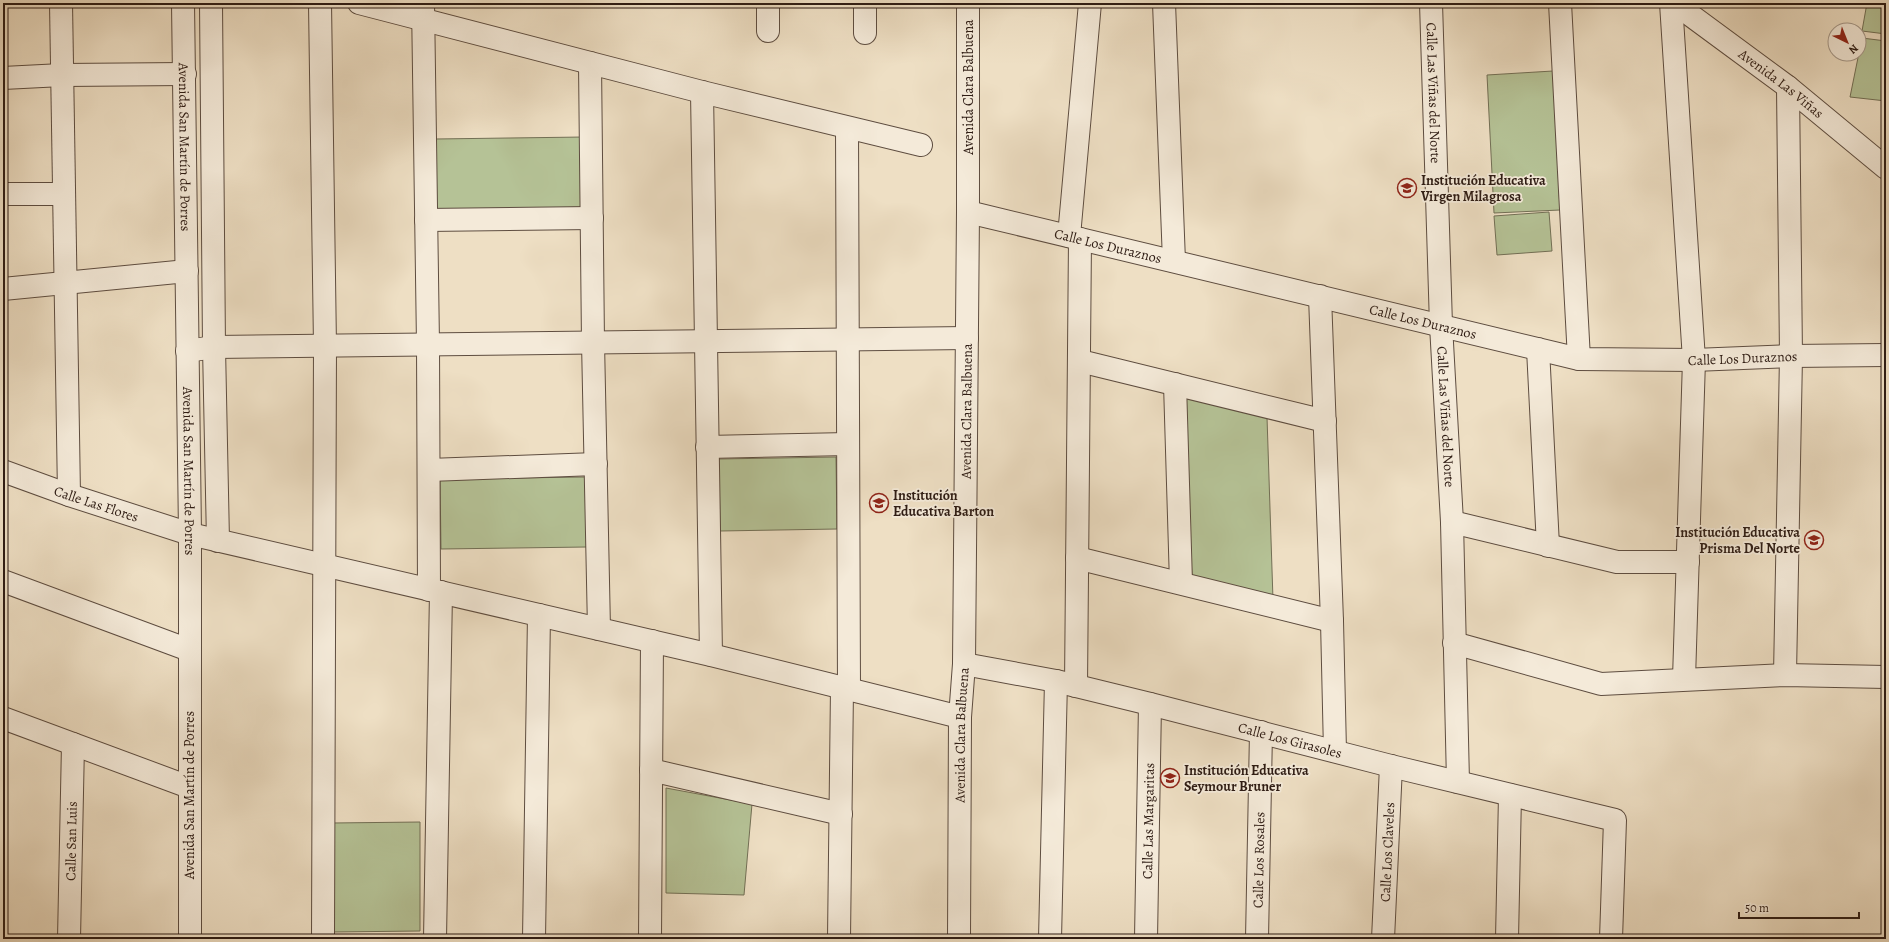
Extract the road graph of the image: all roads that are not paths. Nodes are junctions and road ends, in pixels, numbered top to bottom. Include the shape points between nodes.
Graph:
1 (61, 3) edge
2 (183, 3) edge
3 (211, 3) edge
4 (320, 3) edge
5 (359, 3) edge
6 (768, 3) edge
7 (865, 3) edge
8 (968, 3) edge
9 (1090, 3) edge
10 (1164, 3) edge
11 (1431, 3) edge
12 (1560, 3) edge
13 (1671, 3) edge
14 (1674, 3) edge
15 (423, 11) edge
16 (768, 31) dead end
17 (866, 33) dead end
18 (590, 63) junction
19 (185, 74) junction
20 (62, 75) junction
21 (3, 78) edge
22 (1788, 87) junction
23 (702, 92) junction
24 (847, 128) junction
25 (921, 146) dead end
26 (1886, 168) edge
27 (3, 194) edge
28 (64, 194) junction
29 (968, 212) junction
30 (592, 218) junction
31 (426, 220) junction
32 (1075, 237) junction
33 (1174, 261) junction
34 (187, 271) junction
35 (66, 283) junction
36 (3, 289) edge
37 (1320, 296) junction
38 (1441, 325) junction
39 (967, 338) junction
40 (847, 339) junction
41 (705, 340) junction
42 (593, 342) junction
43 (428, 344) junction
44 (325, 346) junction
45 (214, 347) junction
46 (1538, 349) junction
47 (187, 351) junction
48 (1791, 356) junction
49 (1886, 356) edge
50 (1579, 359) junction
51 (1694, 360) junction
52 (1080, 361) junction
53 (1175, 384) junction
54 (1325, 421) junction
55 (848, 444) junction
56 (708, 447) junction
57 (596, 464) junction
58 (429, 470) junction
59 (3, 471) edge
60 (69, 495) junction
61 (1452, 522) junction
62 (190, 534) junction
63 (218, 541) junction
64 (1548, 546) junction
65 (1077, 558) junction
66 (1688, 562) junction
67 (325, 566) junction
68 (3, 581) edge
69 (1181, 583) junction
70 (435, 591) junction
71 (539, 615) junction
72 (1332, 621) junction
73 (599, 629) junction
74 (652, 641) junction
75 (1454, 643) junction
76 (189, 650) junction
77 (711, 655) junction
78 (964, 664) junction
79 (1785, 675) junction
80 (1886, 677) edge
81 (1684, 679) junction
82 (1066, 684) junction
83 (846, 688) junction
84 (1150, 704) junction
85 (960, 717) junction
86 (3, 718) edge
87 (1261, 732) junction
88 (73, 744) junction
89 (1335, 751) junction
90 (1390, 766) junction
91 (651, 770) junction
92 (1458, 782) junction
93 (189, 787) junction
94 (1510, 795) junction
95 (841, 814) junction
96 (69, 939) edge
97 (190, 939) edge
98 (324, 939) edge
99 (435, 939) edge
100 (534, 939) edge
101 (650, 939) edge
102 (840, 939) edge
103 (959, 939) edge
104 (1050, 939) edge
105 (1146, 939) edge
106 (1257, 939) edge
107 (1383, 939) edge
108 (1507, 939) edge
109 (1611, 939) edge

1 - 20 street
2 - 19 street, Avenida San Martín de Porres
3 - 45 street
4 - 44 street
5 - 15 street
6 - 16 street
7 - 17 street
8 - 29 street, Avenida Clara Balbuena
9 - 32 street
10 - 33 street
11 - 38 street, Calle Las Viñas del Norte
12 - 50 street
13 - 51 street
14 - 22 street, Avenida Las Viñas
15 - 18 street
15 - 31 street
18 - 23 street
18 - 30 street
19 - 20 street
19 - 34 street, Avenida San Martín de Porres
20 - 21 street
20 - 28 street
22 - 26 street, Avenida Las Viñas
22 - 48 street
23 - 24 street
23 - 41 street
24 - 25 street
24 - 40 street
27 - 28 street
28 - 35 street
29 - 32 street, Calle Los Duraznos
29 - 39 street, Avenida Clara Balbuena
30 - 31 street
30 - 42 street
31 - 43 street
32 - 33 street, Calle Los Duraznos
32 - 52 street
33 - 37 street, Calle Los Duraznos
34 - 35 street
34 - 47 street, Avenida San Martín de Porres
35 - 36 street
35 - 60 street
37 - 38 street, Calle Los Duraznos
37 - 54 street
38 - 46 street, Calle Los Duraznos
38 - 61 street, Calle Las Viñas del Norte
39 - 40 street
39 - 78 street, Avenida Clara Balbuena
40 - 41 street
40 - 55 street
41 - 42 street
41 - 56 street
42 - 43 street
42 - 57 street
43 - 44 street
43 - 58 street
44 - 45 street
44 - 67 street
45 - 47 street
45 - 63 street
46 - 50 street, Calle Los Duraznos
46 - 64 street
47 - 62 street, Avenida San Martín de Porres
48 - 49 street, Calle Los Duraznos
48 - 51 street, Calle Los Duraznos
48 - 79 street
50 - 51 street, Calle Los Duraznos
51 - 66 street
52 - 53 street
52 - 65 street
53 - 54 street
53 - 69 street
54 - 72 street
55 - 56 street
55 - 83 street
56 - 77 street
57 - 58 street
57 - 73 street
58 - 70 street
59 - 60 street, Calle Las Flores
60 - 62 street, Calle Las Flores
61 - 64 street
61 - 75 street, Calle Las Viñas del Norte
62 - 63 street, Calle Las Flores
62 - 76 street, Avenida San Martín de Porres
63 - 67 street, Calle Las Flores
64 - 66 street via 1617,562
65 - 69 street
65 - 82 street
66 - 81 street
67 - 70 street, Calle Las Flores
67 - 98 street
68 - 76 street
69 - 72 street
70 - 71 street, Calle Las Flores
70 - 99 street
71 - 73 street, Calle Las Flores
71 - 100 street
72 - 89 street
73 - 74 street, Calle Las Flores
74 - 77 street, Calle Las Flores
74 - 91 street
75 - 81 street via 1601,684
75 - 92 street, Calle Las Viñas del Norte
76 - 93 street, Avenida San Martín de Porres
77 - 83 street, Calle Las Flores
78 - 82 street, Calle Los Girasoles
78 - 85 street, Avenida Clara Balbuena
79 - 80 street
79 - 81 street
82 - 84 street, Calle Los Girasoles
82 - 104 street
83 - 85 street, Calle Las Flores
83 - 95 street
84 - 87 street, Calle Los Girasoles
84 - 105 street, Calle Las Margaritas
85 - 103 street, Avenida Clara Balbuena
86 - 88 street
87 - 89 street, Calle Los Girasoles
87 - 106 street, Calle Los Rosales
88 - 93 street
88 - 96 street, Calle San Luis
89 - 90 street, Calle Los Girasoles
90 - 92 street, Calle Los Girasoles
90 - 107 street, Calle Los Claveles
91 - 95 street
91 - 101 street
92 - 94 street, Calle Los Girasoles
93 - 97 street, Avenida San Martín de Porres
94 - 108 street
94 - 109 street, Calle Los Girasoles via 1615,820
95 - 102 street

